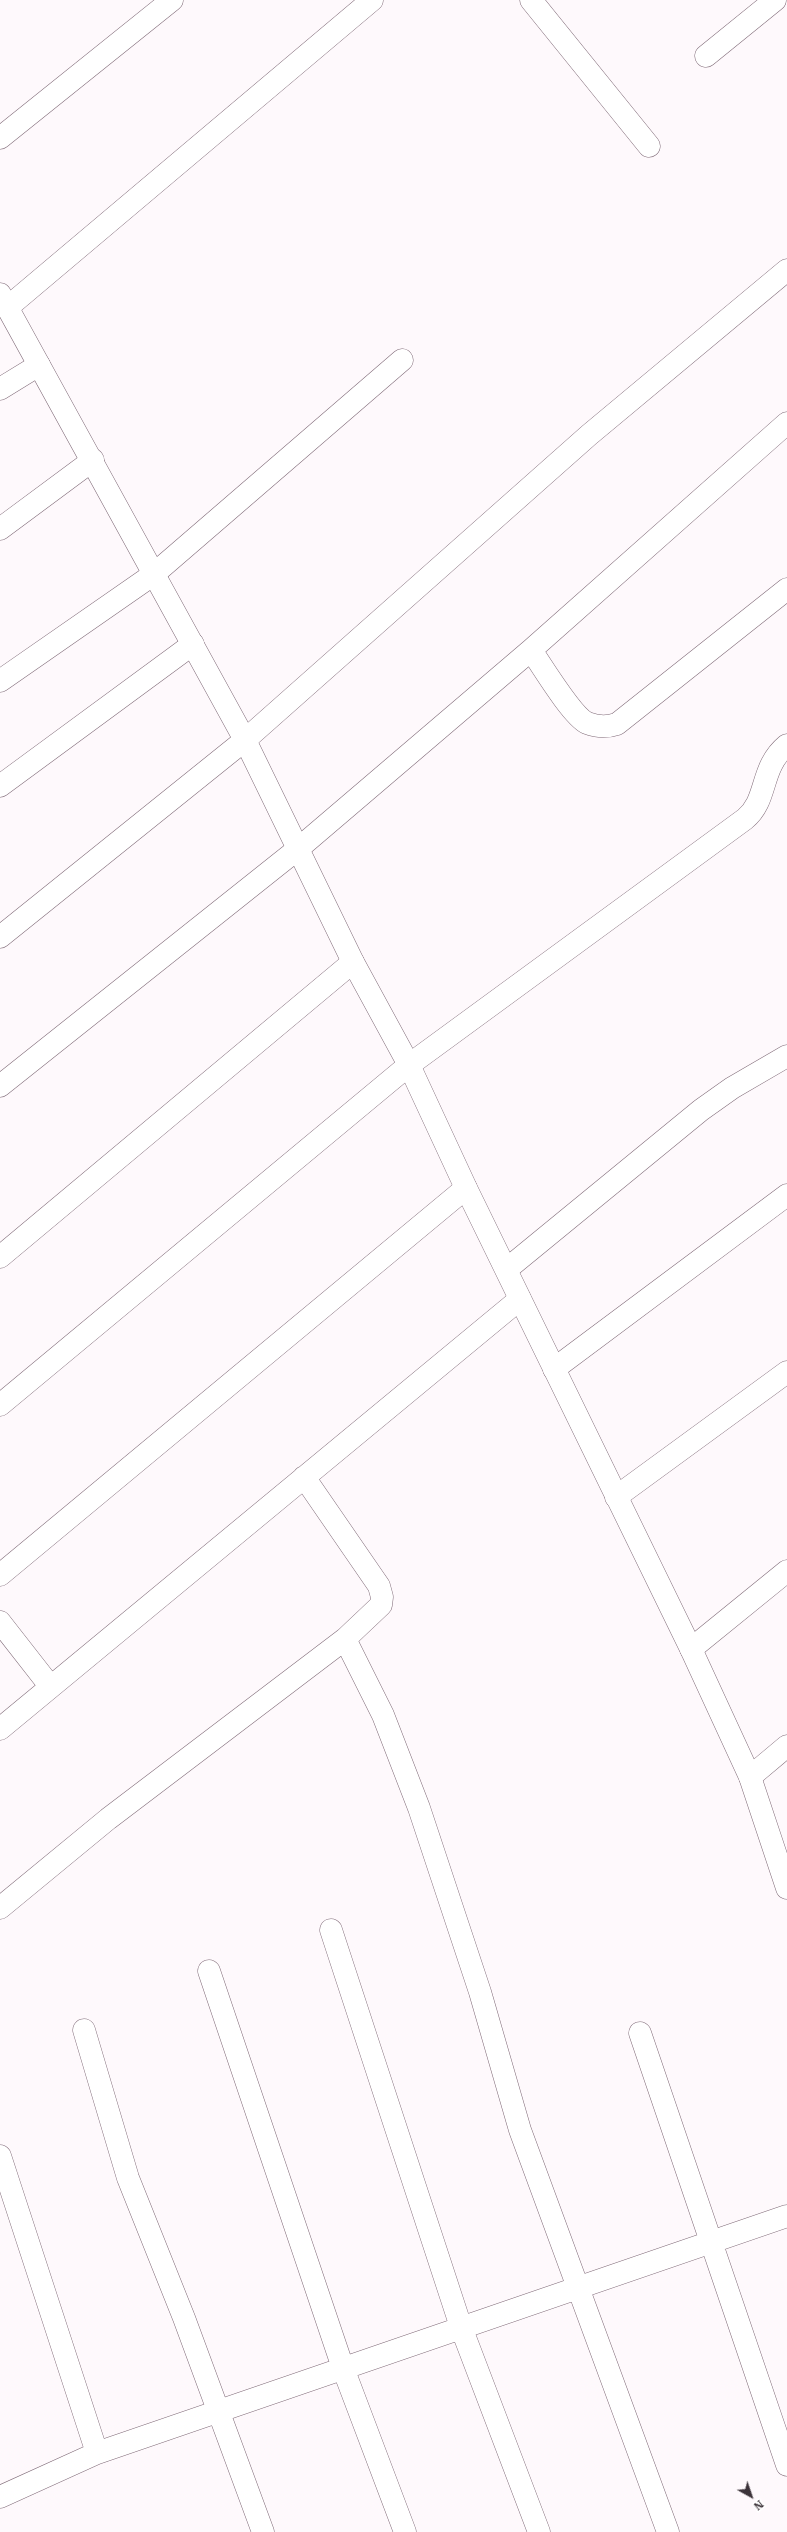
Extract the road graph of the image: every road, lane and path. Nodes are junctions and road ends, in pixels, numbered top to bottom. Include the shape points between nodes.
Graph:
1 (172, 0) edge
2 (372, 0) edge
3 (532, 0) edge
4 (775, 0) edge
5 (706, 56) dead end
6 (0, 138) edge
7 (649, 146) dead end
8 (787, 270) edge
9 (4, 300) edge
10 (402, 360) dead end
11 (40, 365) junction
12 (0, 389) edge
13 (787, 423) edge
14 (93, 460) junction
15 (0, 529) edge
16 (154, 574) junction
17 (787, 589) edge
18 (193, 644) junction
19 (531, 650) junction
20 (0, 681) edge
21 (245, 740) junction
22 (787, 745) edge
23 (0, 786) edge
24 (299, 848) junction
25 (0, 937) edge
26 (353, 962) junction
27 (787, 1056) edge
28 (409, 1065) junction
29 (0, 1086) edge
30 (466, 1188) junction
31 (787, 1195) edge
32 (0, 1257) edge
33 (507, 1269) junction
34 (520, 1299) junction
35 (554, 1369) junction
36 (787, 1372) edge
37 (0, 1405) edge
38 (304, 1477) junction
39 (616, 1497) junction
40 (787, 1571) edge
41 (0, 1575) edge
42 (0, 1622) edge
43 (345, 1639) junction
44 (691, 1648) junction
45 (50, 1686) junction
46 (0, 1728) edge
47 (787, 1746) edge
48 (750, 1777) junction
49 (787, 1888) edge
50 (0, 1908) edge
51 (331, 1930) dead end
52 (209, 1972) dead end
53 (84, 2030) dead end
54 (640, 2033) dead end
55 (0, 2156) edge
56 (787, 2216) edge
57 (710, 2244) junction
58 (577, 2288) junction
59 (461, 2327) junction
60 (343, 2368) junction
61 (216, 2411) junction
62 (96, 2453) junction
63 (787, 2465) edge
64 (0, 2497) edge
65 (263, 2532) edge
66 (405, 2532) edge
67 (539, 2532) edge
68 (668, 2532) edge

1 - 6 street
2 - 9 street
3 - 7 street
4 - 5 street
8 - 21 street via 589,435
9 - 11 street
10 - 16 street
11 - 12 street
11 - 14 street
13 - 19 street
14 - 15 street
14 - 16 street
16 - 18 street
16 - 20 street
17 - 19 street via 617,724 607,727 587,723 576,714
18 - 21 street
18 - 23 street
19 - 24 street
21 - 24 street
21 - 25 street
22 - 28 street via 771,762 758,804 752,813
24 - 26 street
24 - 29 street
26 - 28 street
26 - 32 street
27 - 33 street via 732,1088 701,1110
28 - 30 street
28 - 37 street
30 - 33 street
30 - 41 street
31 - 35 street
33 - 34 street
34 - 35 street
34 - 38 street
35 - 39 street
36 - 39 street
38 - 43 street via 379,1586 382,1597 381,1605
38 - 45 street
39 - 44 street
40 - 44 street
42 - 45 street
43 - 50 street via 108,1819
43 - 58 street via 383,1715 419,1808 480,1992 520,2130
44 - 48 street
45 - 46 street
47 - 48 street
48 - 49 street
51 - 59 street
52 - 60 street
53 - 61 street via 128,2178 184,2318
54 - 57 street
55 - 62 street
56 - 57 street
57 - 58 street
57 - 63 street
58 - 59 street
58 - 68 street
59 - 60 street
59 - 67 street
60 - 61 street
60 - 66 street
61 - 62 street
61 - 65 street
62 - 64 street

